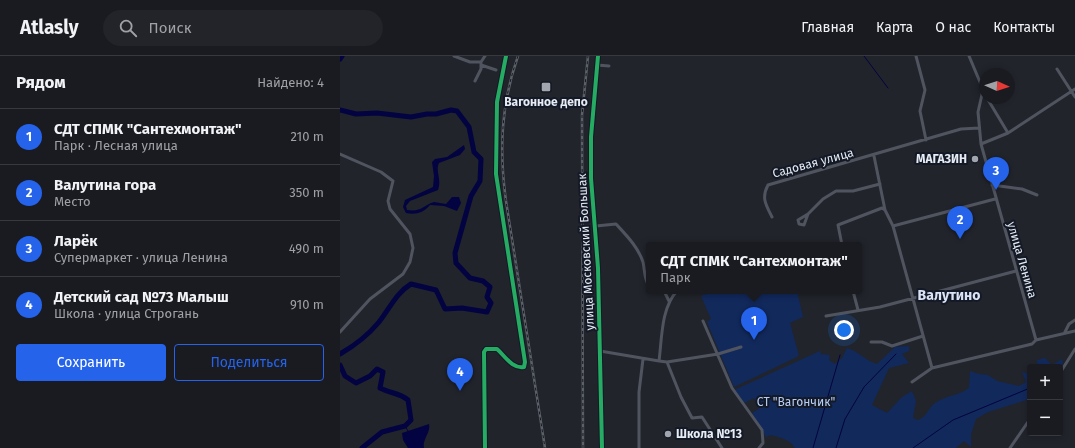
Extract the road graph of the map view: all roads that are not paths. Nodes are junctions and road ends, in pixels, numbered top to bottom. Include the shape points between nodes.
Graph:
1 (454, 56) edge
2 (485, 56) edge
3 (506, 56) edge
4 (598, 56) edge
5 (916, 56) edge
6 (969, 56) edge
7 (481, 63) junction
8 (597, 66) junction
9 (610, 66) dead end
10 (1058, 69) dead end
11 (496, 70) dead end
12 (979, 80) edge
13 (475, 81) dead end
14 (1075, 89) edge
15 (1071, 92) junction
16 (1075, 97) edge
17 (980, 104) edge
18 (991, 104) edge
19 (978, 128) junction
20 (1008, 133) junction
21 (926, 140) junction
22 (981, 144) junction
23 (341, 156) edge
24 (874, 156) junction
25 (880, 184) junction
26 (992, 185) junction
27 (1037, 195) dead end
28 (995, 199) junction
29 (884, 208) junction
30 (808, 214) dead end
31 (772, 217) dead end
32 (596, 226) junction
33 (893, 226) junction
34 (841, 242) edge
35 (1016, 271) junction
36 (646, 282) edge
37 (666, 294) edge
38 (675, 294) edge
39 (854, 294) edge
40 (913, 299) junction
41 (669, 301) junction
42 (858, 310) junction
43 (826, 316) dead end
44 (1075, 320) edge
45 (703, 321) dead end
46 (1075, 331) edge
47 (340, 332) edge
48 (1065, 332) junction
49 (923, 336) junction
50 (1036, 340) junction
51 (871, 342) dead end
52 (741, 347) dead end
53 (1075, 349) edge
54 (600, 352) junction
55 (718, 354) junction
56 (643, 359) junction
57 (660, 361) junction
58 (667, 362) junction
59 (932, 368) junction
60 (1063, 368) edge
61 (912, 382) dead end
62 (1027, 423) edge
63 (485, 448) edge
64 (602, 448) edge
65 (638, 448) edge
66 (722, 448) edge
67 (760, 448) edge
68 (1010, 448) edge

1 - 7 street
2 - 7 street
3 - 63 street via 497,102 496,174 519,315 524,367 520,368 508,361 497,349 486,349 484,352
4 - 8 street, улица Московский Большак
5 - 21 street via 925,90 920,111
6 - 12 street
7 - 11 street
7 - 13 street
8 - 9 street
8 - 32 street, улица Московский Большак via 591,137 591,178
10 - 15 street
14 - 15 street
15 - 16 street
15 - 20 street
17 - 19 street, улица Ленина
18 - 20 street
19 - 21 street, Садовая улица via 961,129
19 - 22 street, улица Ленина
20 - 22 street
21 - 24 street, Садовая улица
22 - 26 street, улица Ленина
23 - 47 street via 385,174 393,181 388,201 390,208 410,234 413,248 410,262 403,274 370,299
24 - 25 street
24 - 31 street, Садовая улица via 768,185 764,192 764,202
25 - 29 street
25 - 30 street via 853,192 836,191 823,199
26 - 27 street via 1022,189
26 - 28 street, улица Ленина
28 - 33 street
28 - 35 street, улица Ленина
29 - 33 street
29 - 34 street via 838,225
32 - 36 street via 616,224 622,230 640,253
32 - 54 street, улица Московский Большак
33 - 40 street
35 - 40 street
35 - 50 street, улица Ленина
37 - 41 street
38 - 41 street
39 - 42 street
40 - 42 street
40 - 49 street
41 - 57 street via 662,332
42 - 43 street
44 - 48 street via 1069,324
45 - 55 street
46 - 48 street
48 - 50 street
49 - 51 street via 892,346 882,342
49 - 59 street
50 - 59 street via 1032,344
52 - 55 street
53 - 60 street
54 - 56 street
54 - 64 street, улица Московский Большак
55 - 58 street
55 - 67 street via 732,388 762,430 763,443
56 - 57 street
56 - 65 street via 639,392
57 - 58 street
58 - 66 street via 692,418 702,417
59 - 61 street
62 - 68 street

